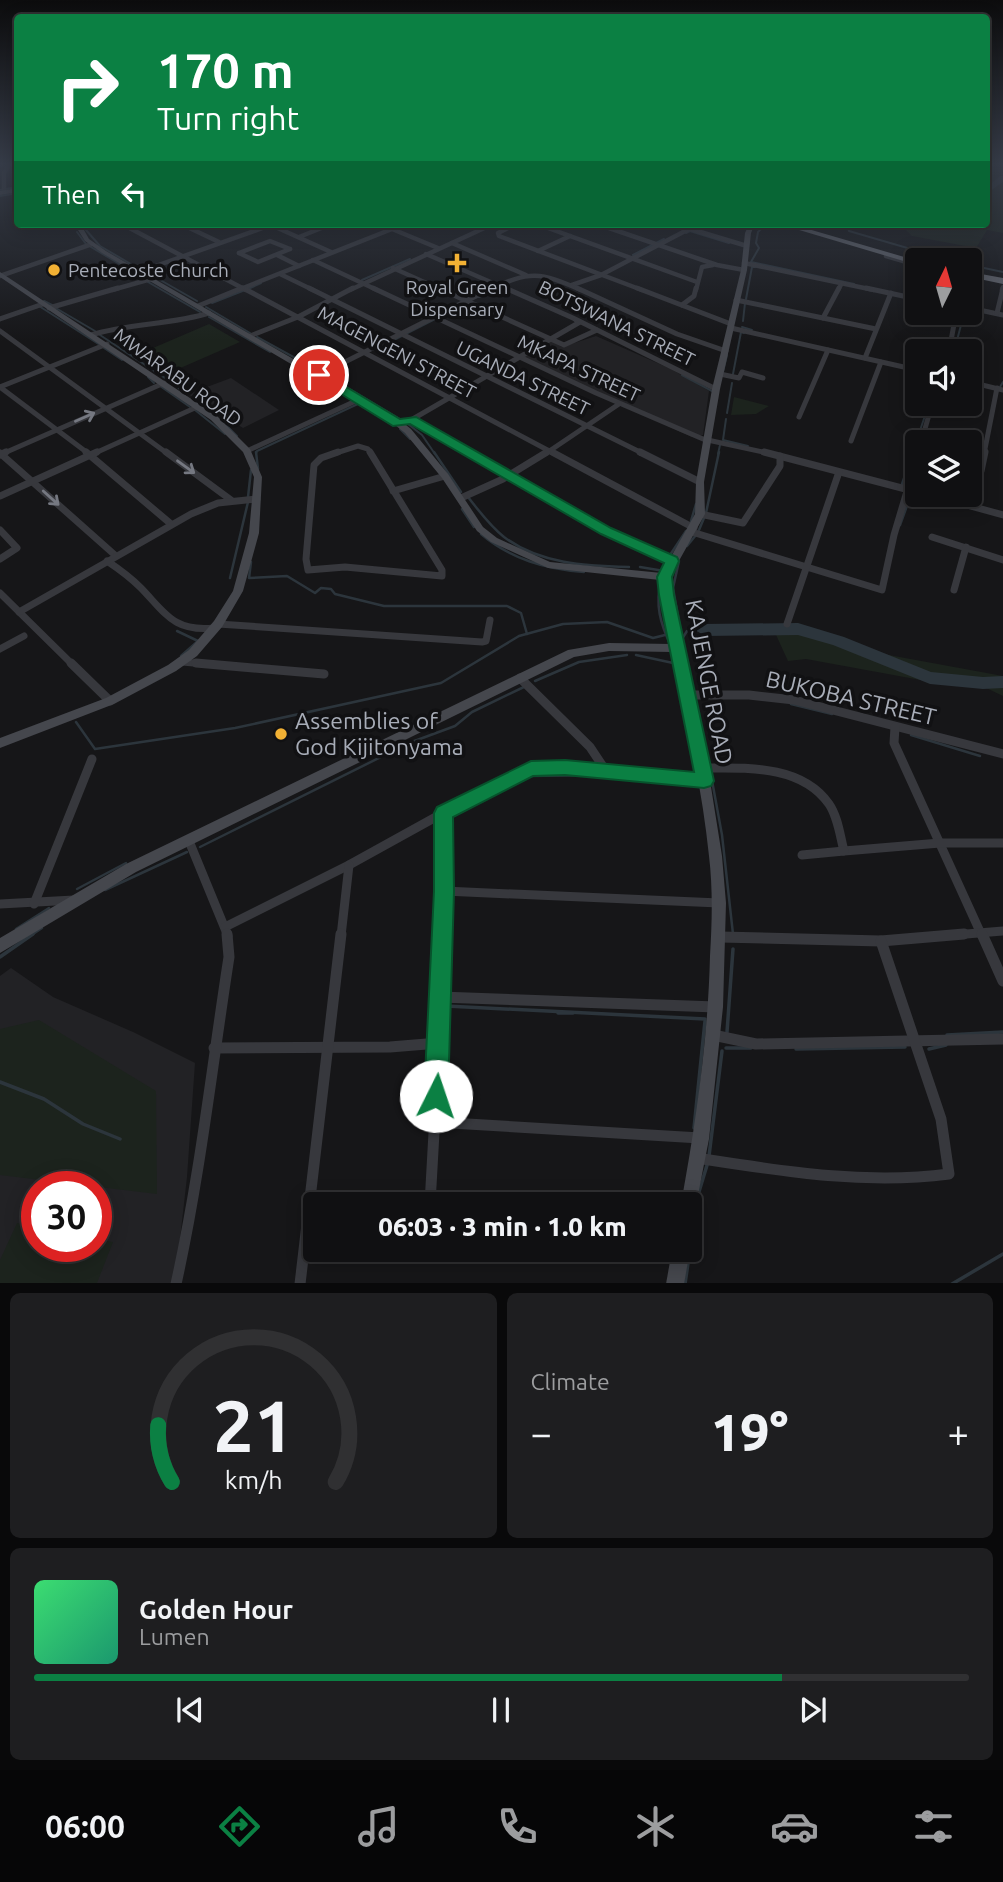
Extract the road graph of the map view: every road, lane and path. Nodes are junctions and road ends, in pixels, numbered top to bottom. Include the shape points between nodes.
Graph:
1 (83, 228) edge
2 (130, 228) edge
3 (189, 228) edge
4 (250, 228) edge
5 (262, 228) edge
6 (280, 228) edge
7 (320, 228) edge
8 (484, 228) edge
9 (508, 228) edge
10 (548, 228) edge
11 (609, 228) dead end
12 (686, 228) edge
13 (750, 228) edge
14 (796, 228) edge
15 (819, 228) edge
16 (392, 229) joint
17 (689, 229) junction
18 (255, 230) junction
19 (570, 236) junction
20 (236, 237) junction
21 (299, 237) junction
22 (219, 242) junction
23 (452, 243) junction
24 (92, 244) junction
25 (659, 244) junction
26 (255, 246) junction
27 (747, 246) junction
28 (438, 248) junction
29 (538, 251) junction
30 (331, 252) junction
31 (905, 252) edge
32 (277, 254) junction
33 (426, 254) junction
34 (183, 255) junction
35 (635, 258) junction
36 (313, 260) junction
37 (905, 261) edge
38 (716, 265) junction
39 (299, 266) junction
40 (744, 267) junction
41 (393, 268) junction
42 (982, 270) edge
43 (139, 272) junction
44 (280, 274) junction
45 (1003, 274) edge
46 (1, 275) edge
47 (527, 275) junction
48 (601, 275) junction
49 (982, 278) edge
50 (151, 279) junction
51 (697, 282) junction
52 (842, 283) junction
53 (362, 284) junction
54 (1003, 284) edge
55 (499, 285) junction
56 (571, 286) junction
57 (243, 289) junction
58 (891, 293) junction
59 (905, 296) edge
60 (332, 300) junction
61 (736, 300) junction
62 (465, 301) junction
63 (682, 305) junction
64 (46, 306) junction
65 (198, 306) junction
66 (982, 310) edge
67 (209, 313) junction
68 (1000, 314) edge
69 (298, 317) junction
70 (433, 317) junction
71 (573, 318) junction
72 (823, 318) junction
73 (0, 319) edge
74 (731, 326) junction
75 (876, 329) junction
76 (597, 330) junction
77 (0, 331) edge
78 (91, 335) junction
79 (399, 335) junction
80 (250, 336) junction
81 (550, 339) junction
82 (107, 344) junction
83 (828, 350) junction
84 (726, 351) junction
85 (363, 353) junction
86 (519, 358) junction
87 (865, 358) junction
88 (881, 362) junction
89 (51, 366) junction
90 (905, 367) edge
91 (720, 374) junction
92 (319, 375) junction
93 (487, 377) junction
94 (763, 378) dead end
95 (163, 383) junction
96 (982, 385) edge
97 (0, 387) edge
98 (716, 389) junction
99 (1000, 389) edge
100 (450, 398) junction
101 (360, 399) junction
102 (619, 404) junction
103 (197, 407) junction
104 (106, 408) junction
105 (799, 416) dead end
106 (411, 420) junction
107 (398, 423) junction
108 (585, 427) junction
109 (56, 430) junction
110 (141, 434) junction
111 (708, 439) junction
112 (851, 441) dead end
113 (548, 450) junction
114 (247, 451) junction
115 (1, 454) edge
116 (91, 456) junction
117 (780, 456) junction
118 (982, 467) edge
119 (839, 472) junction
120 (446, 475) junction
121 (510, 476) junction
122 (32, 482) junction
123 (700, 482) junction
124 (905, 488) edge
125 (393, 491) junction
126 (0, 496) edge
127 (461, 498) junction
128 (257, 499) junction
129 (231, 500) junction
130 (905, 501) edge
131 (974, 507) edge
132 (700, 514) junction
133 (1003, 515) edge
134 (171, 524) junction
135 (0, 530) edge
136 (693, 530) junction
137 (932, 537) dead end
138 (966, 547) junction
139 (116, 556) junction
140 (0, 559) edge
141 (1003, 560) edge
142 (107, 561) junction
143 (672, 561) junction
144 (806, 566) junction
145 (661, 577) junction
146 (954, 590) dead end
147 (0, 593) edge
148 (19, 612) junction
149 (490, 620) dead end
150 (786, 624) dead end
151 (216, 626) junction
152 (24, 636) dead end
153 (677, 648) junction
154 (0, 649) edge
155 (182, 662) junction
156 (324, 674) dead end
157 (520, 678) junction
158 (688, 695) junction
159 (110, 701) junction
160 (895, 727) junction
161 (0, 743) edge
162 (1003, 754) edge
163 (92, 759) dead end
164 (606, 771) junction
165 (703, 774) junction
166 (443, 813) junction
167 (189, 841) junction
168 (940, 843) junction
169 (1003, 844) edge
170 (844, 851) junction
171 (803, 855) dead end
172 (349, 865) junction
173 (444, 891) junction
174 (74, 900) junction
175 (719, 903) junction
176 (0, 904) edge
177 (34, 904) junction
178 (225, 927) junction
179 (980, 931) junction
180 (1003, 931) edge
181 (720, 937) junction
182 (881, 941) junction
183 (0, 946) edge
184 (1003, 981) edge
185 (440, 997) junction
186 (716, 1007) junction
187 (713, 1035) junction
188 (1003, 1039) edge
189 (915, 1041) junction
190 (439, 1043) junction
191 (214, 1048) junction
192 (327, 1048) junction
193 (434, 1122) junction
194 (701, 1139) junction
195 (697, 1158) junction
196 (431, 1192) edge
197 (691, 1192) edge
198 (679, 1262) edge
199 (176, 1283) edge
200 (300, 1283) edge
201 (675, 1283) edge

1 - 24 street via 82,234
2 - 34 street, MAGENGENI STREET
3 - 22 street
4 - 18 street
5 - 18 street
6 - 21 street
7 - 21 street
8 - 23 street
9 - 29 street via 499,236
10 - 19 street
11 - 25 street
12 - 17 street
13 - 27 street, KAJENGE ROAD
14 - 37 highway
15 - 31 highway
16 - 28 street
16 - 30 street
17 - 25 street
17 - 27 street
18 - 20 street
19 - 29 street
19 - 35 street
20 - 22 street
20 - 26 street
21 - 30 street
22 - 34 street
23 - 28 street
23 - 47 street
24 - 43 street
24 - 46 street
25 - 35 street
25 - 38 street
26 - 32 street via 272,241 290,249
26 - 32 street via 239,253 257,262
27 - 40 street, KAJENGE ROAD
28 - 33 street
29 - 48 street
30 - 36 street
32 - 39 street
33 - 41 street
33 - 55 street, BOTSWANA STREET
34 - 43 street
34 - 57 street, MAGENGENI STREET
35 - 48 street
35 - 51 street
36 - 39 street
36 - 53 street, MKAPA STREET
38 - 40 street
38 - 51 street via 702,268
39 - 44 street
40 - 52 street
40 - 61 street, KAJENGE ROAD
41 - 53 street
41 - 62 street
42 - 45 highway
43 - 50 street
44 - 57 street
44 - 60 street, UGANDA STREET
46 - 64 street, MWARABU ROAD
47 - 55 street
47 - 56 street via 540,273
48 - 56 street
48 - 63 street
49 - 54 highway
50 - 64 street
50 - 65 street
51 - 63 street via 694,296
52 - 58 street
52 - 72 street
53 - 60 street
53 - 70 street, MKAPA STREET
54 - 68 street
55 - 62 street
55 - 71 street, BOTSWANA STREET
56 - 84 street
57 - 65 street
57 - 69 street, MAGENGENI STREET
58 - 59 street
58 - 75 street
60 - 69 street
60 - 79 street, UGANDA STREET
61 - 72 street
61 - 74 street, KAJENGE ROAD
62 - 70 street
62 - 81 street
63 - 74 street
64 - 73 street
64 - 78 street, MWARABU ROAD
65 - 67 street
66 - 68 street
67 - 78 street via 177,323 114,327
67 - 80 street
69 - 80 street
69 - 85 street, MAGENGENI STREET
70 - 79 street
70 - 86 street, MKAPA STREET
71 - 76 street, BOTSWANA STREET
71 - 81 street via 580,322
72 - 75 street
74 - 83 street
74 - 84 street, KAJENGE ROAD
75 - 87 street
76 - 81 street via 564,345
76 - 98 street, BOTSWANA STREET
77 - 89 street
78 - 82 street, MWARABU ROAD
79 - 85 street
79 - 93 street, UGANDA STREET
80 - 92 street
81 - 86 street
82 - 89 street
82 - 95 street, MWARABU ROAD
83 - 87 street
83 - 105 street
84 - 91 street, KAJENGE ROAD
85 - 92 street
85 - 100 street, MAGENGENI STREET
86 - 93 street
86 - 102 street, MKAPA STREET
87 - 88 street
88 - 90 street
88 - 112 street
89 - 97 street
89 - 104 street
91 - 94 street via 738,378 741,372
91 - 98 street, KAJENGE ROAD
92 - 101 street
93 - 100 street
93 - 108 street, UGANDA STREET
95 - 103 street, MWARABU ROAD
95 - 104 street
96 - 99 street
97 - 109 street
98 - 111 street, KAJENGE ROAD
99 - 118 street
100 - 106 street
100 - 113 street, MAGENGENI STREET
101 - 107 street
101 - 114 street
102 - 108 street
102 - 111 street, MKAPA STREET
103 - 110 street
103 - 114 street, MWARABU ROAD
109 -> 104 street
104 - 110 street
106 - 107 street
106 - 121 street
107 - 120 street
108 - 113 street
108 - 123 street, UGANDA STREET
109 - 115 street
109 - 116 street
110 - 116 street
110 -> 129 street
111 - 117 street, MKAPA STREET
111 - 123 street, KAJENGE ROAD
113 - 121 street
113 - 136 street, MAGENGENI STREET
114 - 128 street, MWARABU ROAD via 257,472
115 - 122 street
116 - 122 street
116 - 134 street
117 - 119 street, MKAPA STREET
117 - 132 street via 780,466 743,523
119 - 124 street, MKAPA STREET
119 - 144 street
120 - 125 street
120 - 127 street
121 - 127 street
121 - 143 street via 606,531
122 - 126 street
122 -> 139 street
123 - 132 street, KAJENGE ROAD
125 - 125 street via 442,576 345,567 308,570 307,530 318,460 366,447
127 - 145 street via 480,529 529,558 548,565
128 - 129 street
128 - 151 street, MWARABU ROAD via 254,533 238,591
129 - 134 street
130 - 144 street, MAGENGENI STREET via 882,590
131 - 133 street
132 - 136 street, KAJENGE ROAD
134 - 139 street
135 - 140 street via 18,548
136 - 143 street, KAJENGE ROAD
136 - 144 street, MAGENGENI STREET
137 - 138 street
138 - 141 street
138 - 146 street
139 - 142 street
142 - 148 street
142 - 151 street via 169,620 200,630
143 - 145 street, KAJENGE ROAD
144 - 150 street
145 - 153 street, KAJENGE ROAD
147 - 148 street
148 - 159 street
149 - 151 street via 482,642
151 - 155 street, MWARABU ROAD
152 - 154 street
153 - 157 street via 609,647 572,653
153 - 158 street, KAJENGE ROAD
155 - 156 street
155 - 159 street, MWARABU ROAD
157 - 164 street via 590,747
157 - 167 street
158 - 160 street, BUKOBA STREET via 794,700
158 - 165 street, KAJENGE ROAD
159 - 161 street, MWARABU ROAD
160 - 162 street, BUKOBA STREET
160 - 168 street via 894,743
163 - 177 street
164 - 165 street
164 - 166 street via 531,769
165 - 170 street via 764,770 796,778 830,806
165 - 175 street, KAJENGE ROAD
166 - 172 street
166 - 173 street
167 - 174 street
167 - 178 street
168 - 169 street
168 - 170 street
168 - 179 street
170 - 171 street
172 - 178 street
172 - 192 street
173 - 175 street
173 - 185 street
174 - 177 street
174 - 183 street
175 - 181 street, KAJENGE ROAD
176 - 177 street
178 - 191 street via 229,957
179 - 180 street
179 - 182 street
179 - 184 street
181 - 182 street
181 - 186 street, KAJENGE ROAD
182 - 189 street
185 - 186 street
185 - 190 street
186 - 187 street, KAJENGE ROAD
187 - 189 street via 756,1044
187 - 194 street, KAJENGE ROAD
188 - 189 street
189 - 195 street via 941,1119 949,1174 926,1179 829,1175
190 - 192 street
190 - 193 street
191 - 192 street
191 - 199 street via 194,1202
192 - 200 street
193 - 194 street
193 - 196 street
194 - 195 street, KAJENGE ROAD
195 - 197 street, KAJENGE ROAD
198 - 201 street

